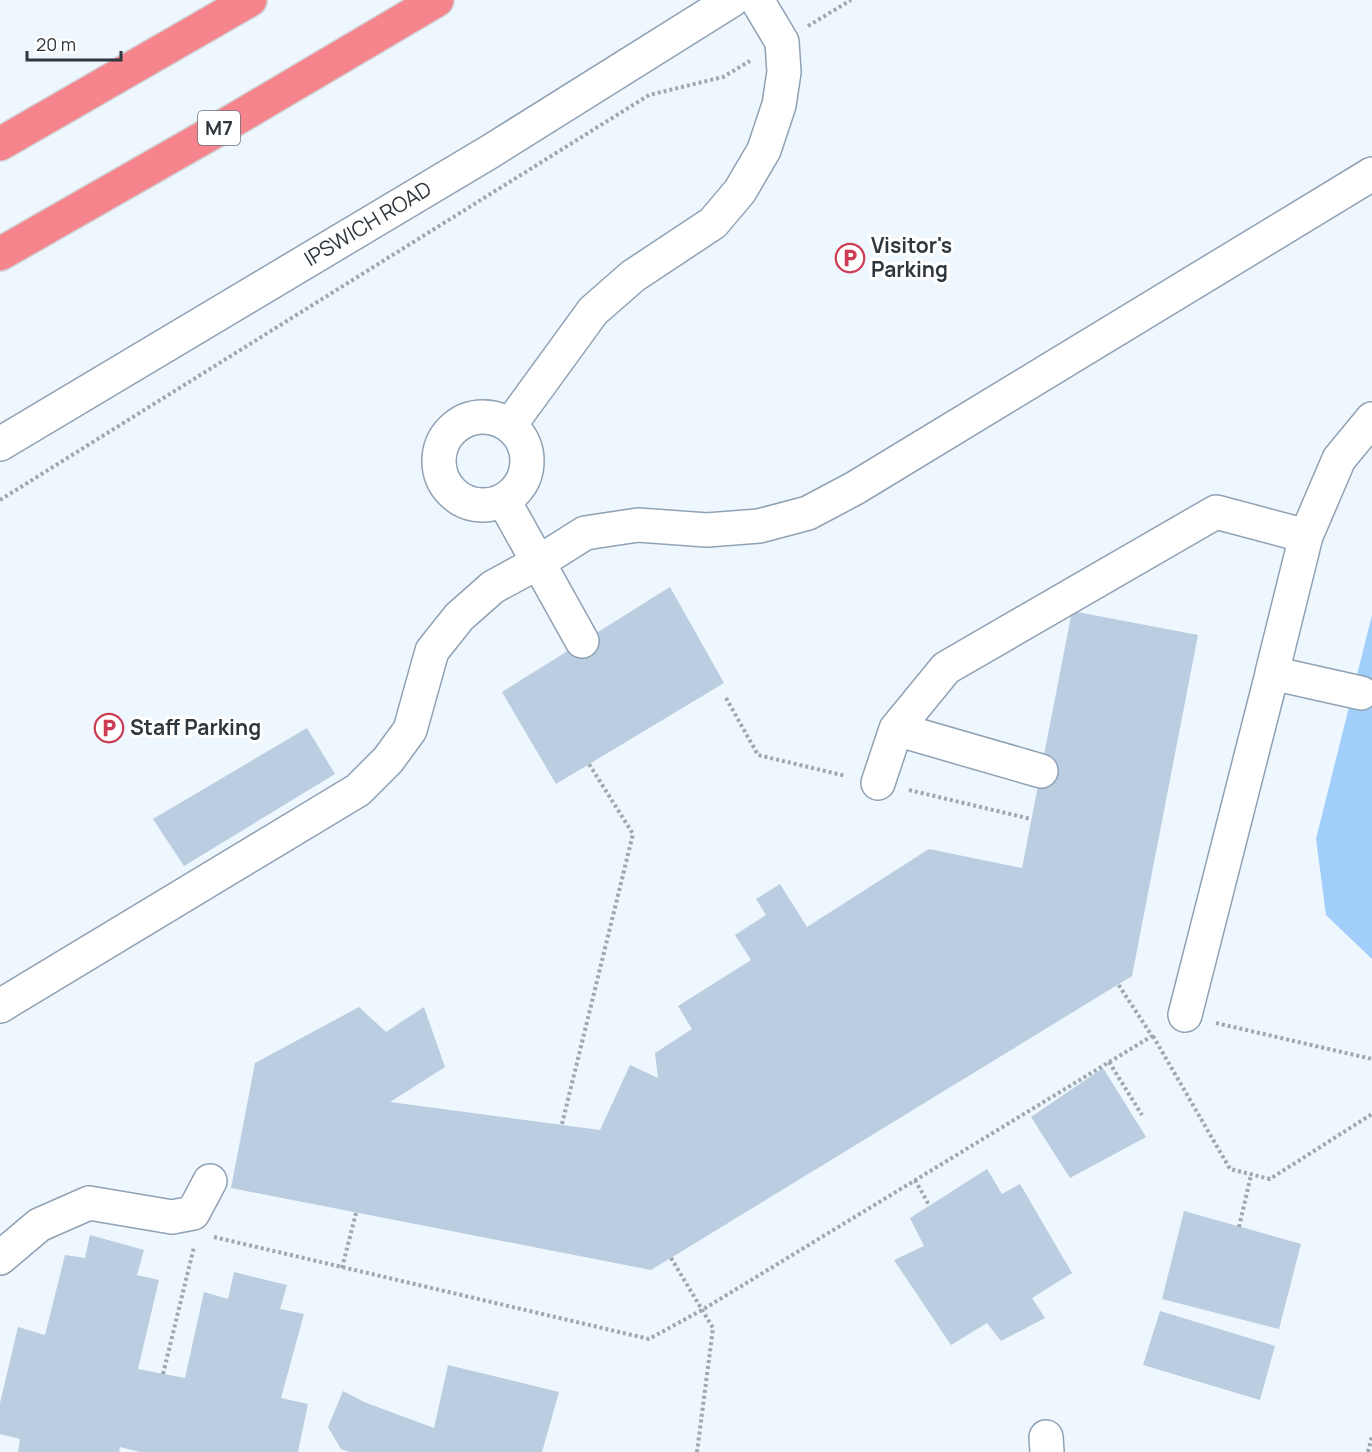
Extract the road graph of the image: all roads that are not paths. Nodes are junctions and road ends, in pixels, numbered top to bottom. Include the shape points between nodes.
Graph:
1 (250, 0) edge
2 (437, 0) edge
3 (732, 0) edge
4 (757, 0) edge
5 (0, 144) edge
6 (1372, 174) edge
7 (0, 254) edge
8 (1372, 419) edge
9 (510, 425) junction
10 (0, 444) edge
11 (504, 501) junction
12 (1306, 536) junction
13 (539, 562) junction
14 (582, 641) dead end
15 (1274, 666) junction
16 (1361, 693) dead end
17 (896, 729) junction
18 (1041, 771) dead end
19 (878, 783) dead end
20 (0, 1006) edge
21 (1185, 1016) road end
22 (210, 1181) dead end
23 (0, 1258) edge

1 - 5 highway
2 - 7 highway, M7
3 - 10 street, IPSWICH ROAD via 491,151
4 - 9 street via 782,42 784,72 779,105 764,150 740,190 713,223 633,276 593,311
6 - 13 street via 808,513 759,526 707,530 639,525 585,533
8 - 12 street via 1339,459
9 - 11 street via 521,437 528,467 523,482
9 - 11 street via 492,417 459,423 448,434 439,460 441,475 457,497 489,506
11 - 13 street
12 - 15 street
12 - 17 street via 1216,512 946,668
13 - 14 street
13 - 20 street via 493,587 459,617 432,651 410,730 388,760 358,790
15 - 16 street via 1272,673
15 - 21 street
17 - 18 street
17 - 19 street
22 - 23 street via 194,1213 172,1217 89,1203 39,1225

